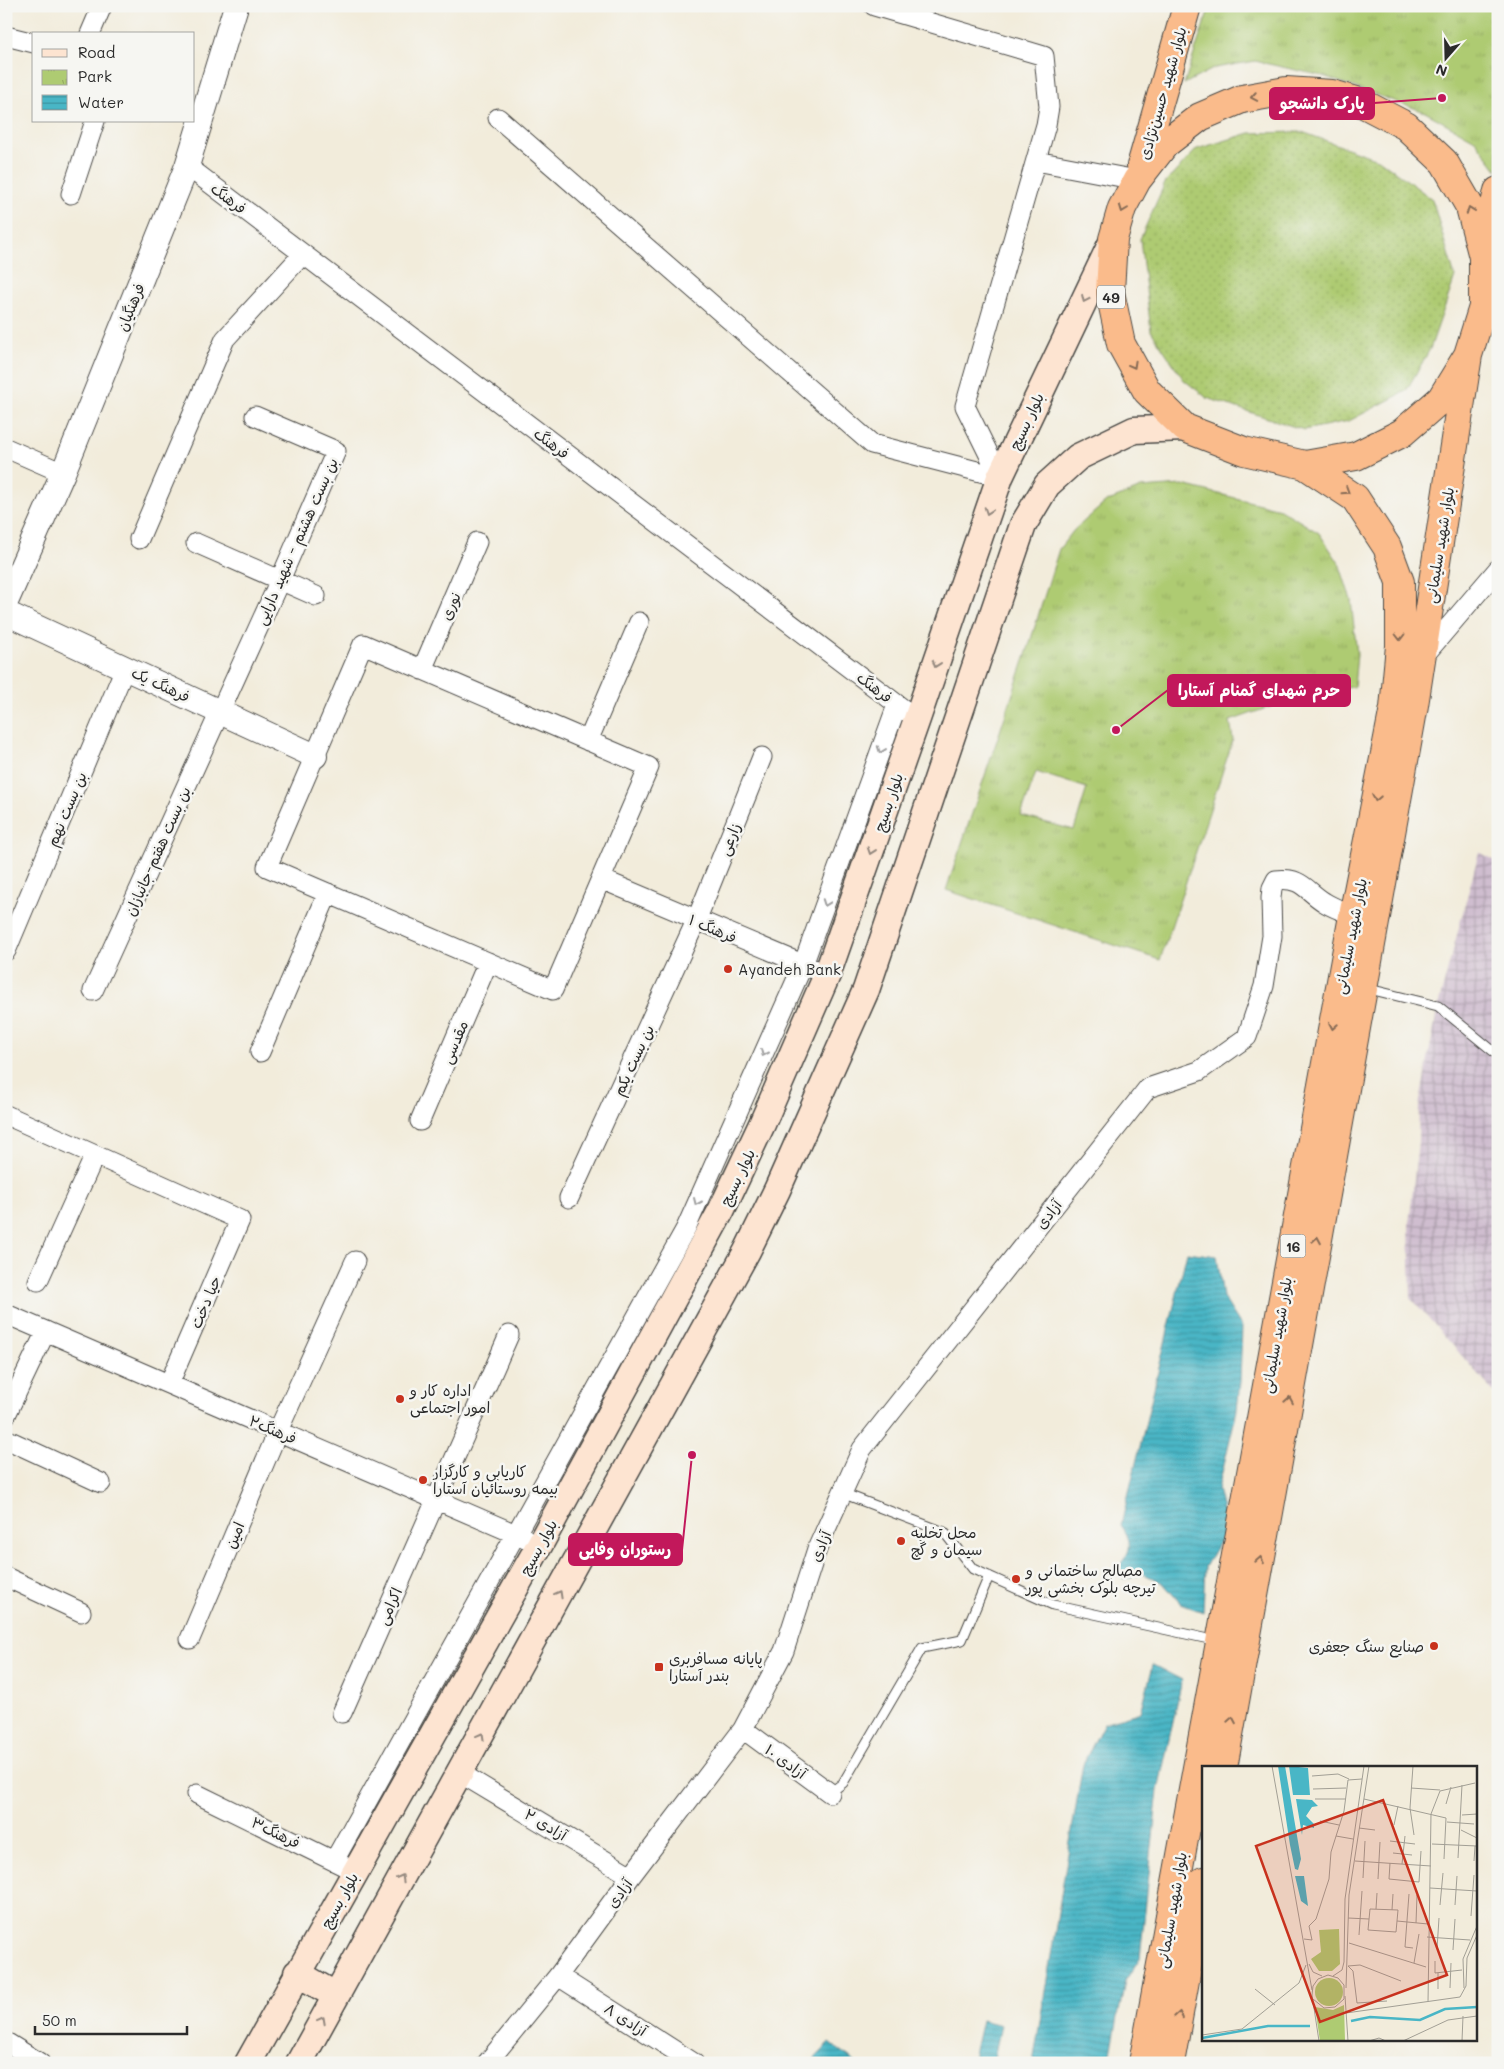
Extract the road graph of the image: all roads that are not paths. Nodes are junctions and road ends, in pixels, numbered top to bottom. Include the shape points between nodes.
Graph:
1 (102, 6) edge
2 (236, 6) edge
3 (874, 6) edge
4 (1187, 6) edge
5 (91, 32) edge
6 (6, 36) edge
7 (32, 42) edge
8 (498, 118) dead end
9 (94, 122) edge
10 (1036, 161) junction
11 (187, 166) junction
12 (1137, 180) junction
13 (1498, 191) edge
14 (71, 194) dead end
15 (1113, 239) junction
16 (303, 254) junction
17 (1483, 257) junction
18 (1468, 355) junction
19 (255, 416) dead end
20 (1185, 428) junction
21 (6, 448) edge
22 (1305, 465) junction
23 (63, 474) junction
24 (1000, 477) junction
25 (139, 539) dead end
26 (477, 542) dead end
27 (196, 543) dead end
28 (1498, 569) edge
29 (280, 580) junction
30 (316, 596) dead end
31 (6, 602) edge
32 (6, 614) edge
33 (639, 622) dead end
34 (1421, 659) junction
35 (126, 668) junction
36 (422, 670) junction
37 (220, 712) junction
38 (907, 712) junction
39 (588, 741) junction
40 (315, 756) junction
41 (762, 757) dead end
42 (601, 879) junction
43 (328, 894) junction
44 (1353, 916) junction
45 (696, 921) junction
46 (6, 951) edge
47 (488, 962) junction
48 (803, 965) junction
49 (827, 975) junction
50 (1362, 988) junction
51 (866, 990) junction
52 (94, 991) dead end
53 (260, 1052) dead end
54 (1498, 1055) edge
55 (6, 1115) edge
56 (420, 1121) dead end
57 (95, 1155) junction
58 (569, 1198) dead end
59 (354, 1261) dead end
60 (38, 1281) dead end
61 (6, 1314) edge
62 (46, 1331) junction
63 (509, 1335) dead end
64 (170, 1384) junction
65 (6, 1415) edge
66 (278, 1431) junction
67 (6, 1439) edge
68 (100, 1483) dead end
69 (842, 1493) junction
70 (437, 1500) junction
71 (514, 1533) junction
72 (540, 1544) junction
73 (989, 1576) junction
74 (6, 1577) edge
75 (81, 1612) dead end
76 (190, 1639) dead end
77 (1220, 1642) junction
78 (342, 1713) dead end
79 (743, 1730) junction
80 (1223, 1766) edge
81 (460, 1773) junction
82 (830, 1793) joint
83 (197, 1794) dead end
84 (344, 1866) junction
85 (631, 1876) junction
86 (1202, 1887) edge
87 (297, 1973) junction
88 (558, 1976) junction
89 (335, 1995) junction
90 (6, 2042) edge
91 (40, 2063) edge
92 (248, 2063) edge
93 (299, 2063) edge
94 (487, 2063) edge
95 (694, 2063) edge
96 (1143, 2063) edge
97 (1170, 2063) edge

1 - 5 street
2 - 11 street, فرهنگیان
3 - 10 street via 1044,56 1049,107
4 - 12 highway, بلوار شهید حسین‌نژادی / 49
6 - 7 street
8 - 24 street via 872,444
9 - 14 street
10 - 12 street
10 - 24 street via 965,406
11 - 16 street, فرهنگ
11 - 23 street, فرهنگیان
12 -> 15 highway, 49 via 1122,208
17 -> 12 highway, 49 via 1470,207 1444,162 1406,126 1360,102 1332,94 1286,91 1242,99 1200,117 1165,144
13 - 17 highway, 49
15 -> 20 highway, 49 via 1110,292 1122,344 1147,390
15 -> 24 main road, بلوار بسیج / 49
16 - 25 street via 225,339
16 - 38 street, فرهنگ
17 - 18 highway, 49 via 1482,307
18 - 22 highway, 49 via 1441,398 1402,433 1356,456
18 - 34 highway, بلوار شهید سلیمانی / 16
19 - 29 street, بن بست هشتم - شهید دارایی via 336,451
20 - 22 highway, 49 via 1244,450
20 - 51 main road, 49 via 1134,430 1078,457 1047,485 1023,525
21 - 23 street
22 -> 44 highway, بلوار شهید سلیمانی / 16 via 1355,498 1387,547 1400,582 1400,646 1394,708
23 - 31 street, فرهنگیان
24 -> 38 main road, بلوار بسیج / 49
26 - 36 street, نوری
27 - 29 street
28 - 34 street
29 - 30 street
29 - 37 street, بن بست هشتم - شهید دارایی
32 - 35 street, فرهنگ یک
33 - 39 street
34 - 50 highway, بلوار شهید سلیمانی / 16
35 - 37 street, فرهنگ یک
35 - 46 street, بن بست نهم
36 - 39 street
36 - 40 street via 363,644
37 - 40 street, فرهنگ یک
37 - 52 street, بن بست هفتم-جانبازان
38 -> 48 street
38 -> 49 main road, بلوار بسیج / 49
39 - 42 street via 649,767
40 - 43 street via 267,867
41 - 45 street, زارعی
42 - 45 street, فرهنگ ۱
42 - 47 street via 553,990
43 - 47 street
43 - 53 street
44 - 69 street, آزادی via 1324,902 1303,885 1290,879 1276,880 1272,888 1272,936 1264,986 1247,1037 1199,1071 1148,1088 862,1449
44 -> 77 highway, بلوار شهید سلیمانی / 16
45 - 48 street, فرهنگ ۱
45 - 58 street, بن بست یکم
47 - 56 street, مقدسی
48 - 49 street, فرهنگ ۱
48 -> 71 street via 686,1228
49 - 51 main road
49 - 72 main road, بلوار بسیج / 49 via 722,1209
50 - 54 lane via 1438,1006
80 -> 50 highway, بلوار شهید سلیمانی / 16
81 -> 51 main road, 49 via 748,1251
55 - 57 street
57 - 60 street
57 - 64 street, حیا دخت via 240,1220
59 - 66 street, امین
61 - 62 street, فرهنگ۲
62 - 64 street, فرهنگ۲
62 - 65 street
63 - 70 street, اکرامی
64 - 66 street, فرهنگ۲
66 - 70 street, فرهنگ۲
66 - 76 street, امین
67 - 68 street
69 - 73 lane via 944,1532 973,1569
69 - 79 street, آزادی via 817,1549 784,1651
70 - 71 street, فرهنگ۲
70 - 78 street, اکرامی
71 - 72 street, فرهنگ۲
71 - 84 street
72 - 84 main road, بلوار بسیج / 49
73 - 77 lane via 1053,1605
73 - 82 lane via 962,1640 922,1648 843,1783
74 - 75 street
77 - 96 highway, بلوار شهید سلیمانی / 16
79 - 82 street, آزادی ۱۰
79 - 85 street, آزادی
81 - 85 street, آزادی ۲
89 -> 81 main road, 49
83 - 84 street, فرهنگ۳
84 - 87 main road, بلوار بسیج / 49
85 - 88 street, آزادی
97 -> 86 highway, بلوار شهید سلیمانی
87 - 89 main road
87 - 92 main road, بلوار بسیج / 49
88 - 94 street, آزادی
88 - 95 street, آزادی ۸
93 -> 89 main road, 49
90 - 91 street

